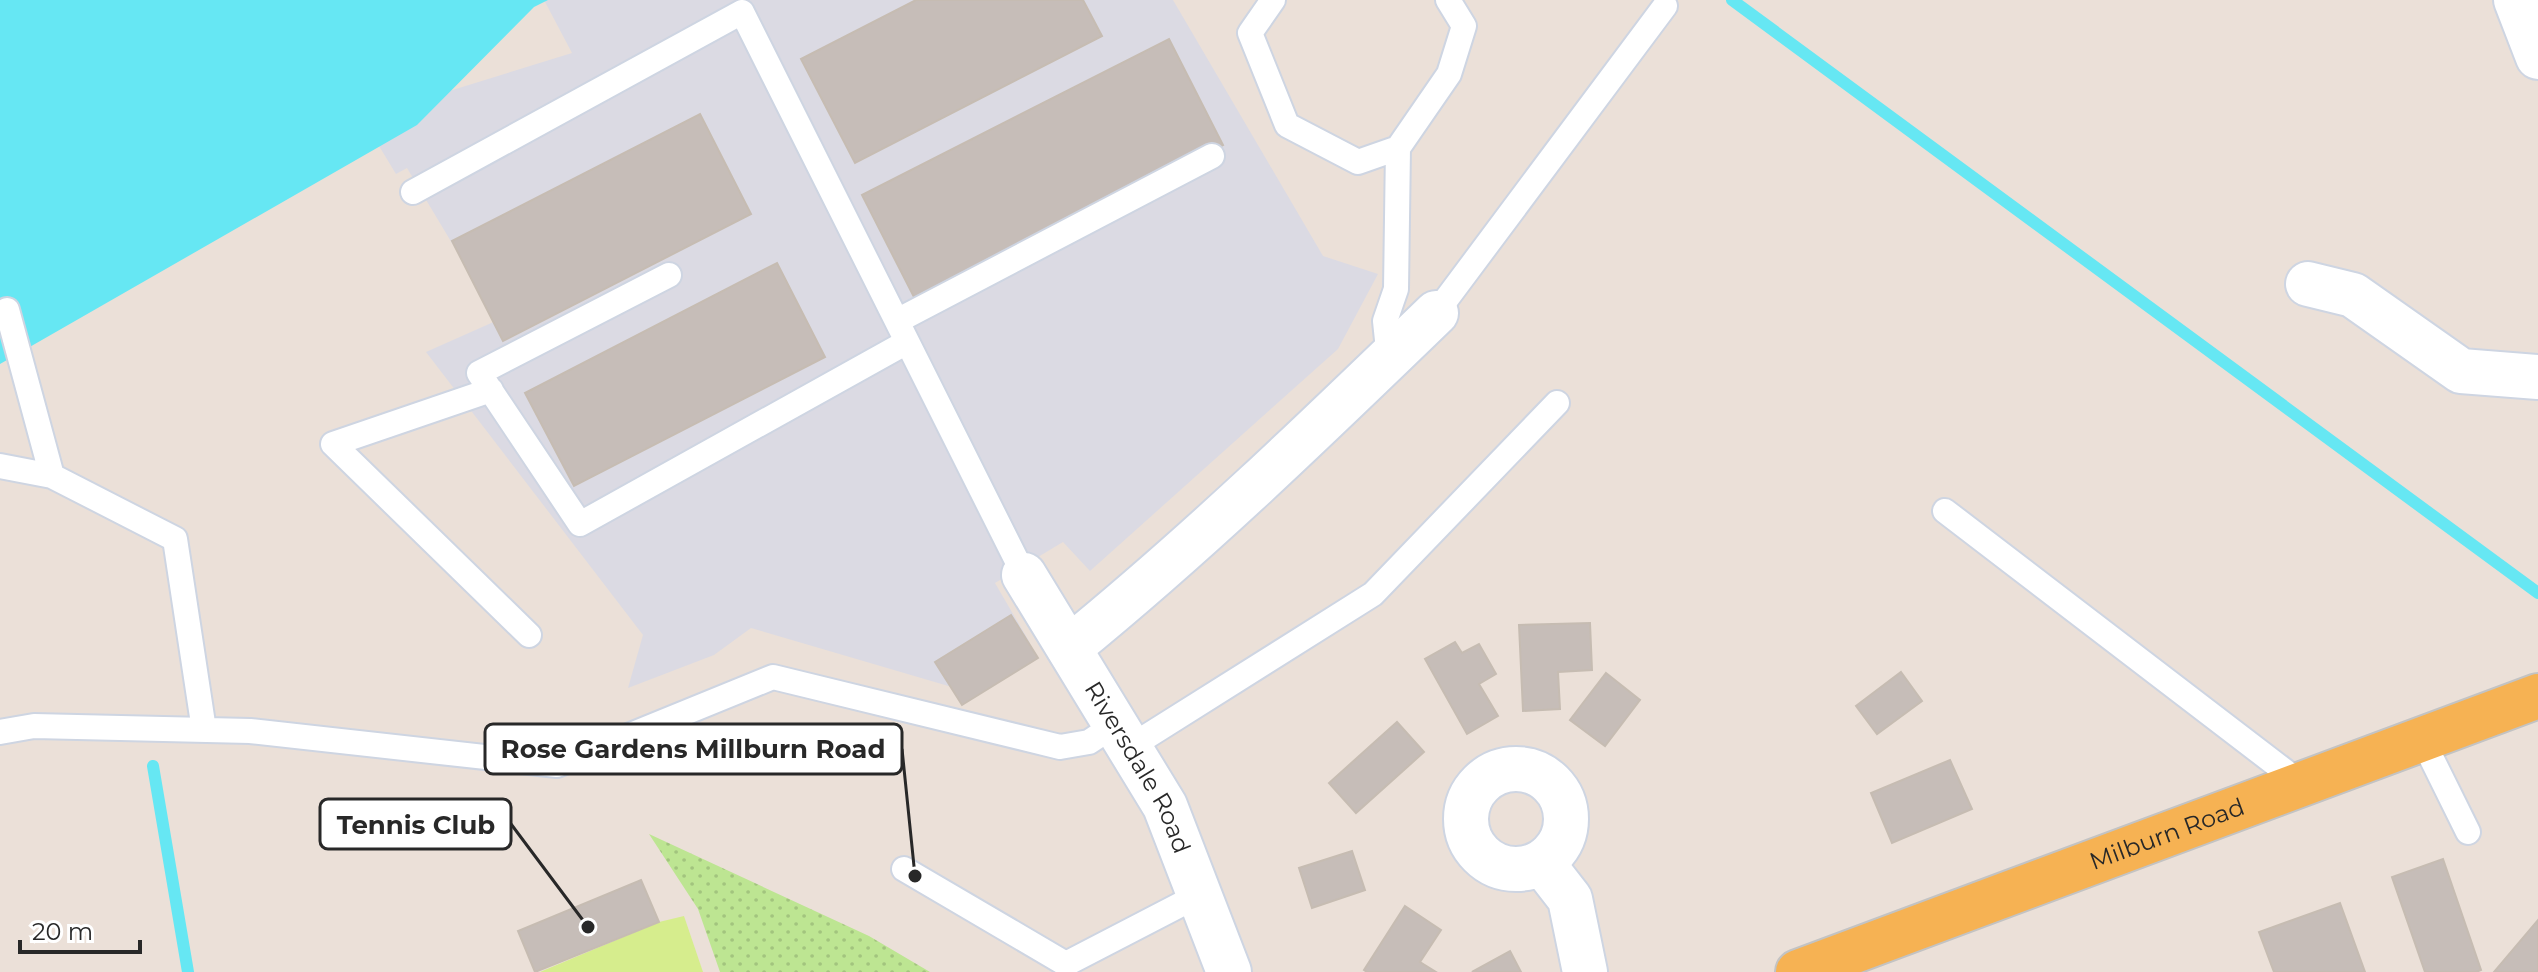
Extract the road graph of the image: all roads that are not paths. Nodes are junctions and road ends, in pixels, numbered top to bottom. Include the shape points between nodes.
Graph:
1 (1273, 0) edge
2 (1448, 0) edge
3 (2516, 0) edge
4 (1665, 6) dead end
5 (2538, 57) edge
6 (1398, 148) junction
7 (1212, 156) dead end
8 (413, 192) dead end
9 (669, 275) dead end
10 (2308, 284) dead end
11 (7, 310) dead end
12 (1436, 313) joint
13 (902, 331) junction
14 (1389, 359) junction
15 (2538, 377) edge
16 (491, 390) junction
17 (1557, 403) dead end
18 (0, 466) edge
19 (52, 476) junction
20 (1945, 511) dead end
21 (1024, 575) joint
22 (529, 635) dead end
23 (1069, 648) junction
24 (2538, 696) edge
25 (204, 730) junction
26 (0, 732) edge
27 (1123, 736) junction
28 (2423, 741) junction
29 (2303, 785) junction
30 (2468, 832) dead end
31 (1542, 863) dead end
32 (904, 869) dead end
33 (1199, 895) junction
34 (1229, 972) edge
35 (1585, 972) edge
36 (1798, 972) edge

1 - 6 lane via 1250,33 1287,125 1358,162
2 - 6 lane via 1464,26 1449,74
3 - 5 street
4 - 12 lane
6 - 14 lane via 1396,289 1385,321
7 - 13 lane
8 - 13 lane via 742,12
9 - 16 lane via 479,373
10 - 15 street via 2353,295 2461,371
11 - 19 lane
12 - 14 street
13 - 16 lane via 580,524
13 - 21 lane
14 - 23 street
16 - 22 lane via 333,444
17 - 27 lane via 1373,594
18 - 19 lane
19 - 25 lane via 175,539
20 - 29 lane
21 - 23 street, Riversdale Road
23 - 27 street, Riversdale Road
24 - 28 main road, Milburn Road
25 - 26 lane via 34,726
25 - 27 lane via 557,765 773,677 1060,747
27 - 33 street, Riversdale Road via 1165,806
28 - 29 main road, Milburn Road
28 - 30 lane
29 - 36 main road, Milburn Road
31 - 35 street via 1570,899
32 - 33 lane via 1066,964
33 - 34 street, Riversdale Road

